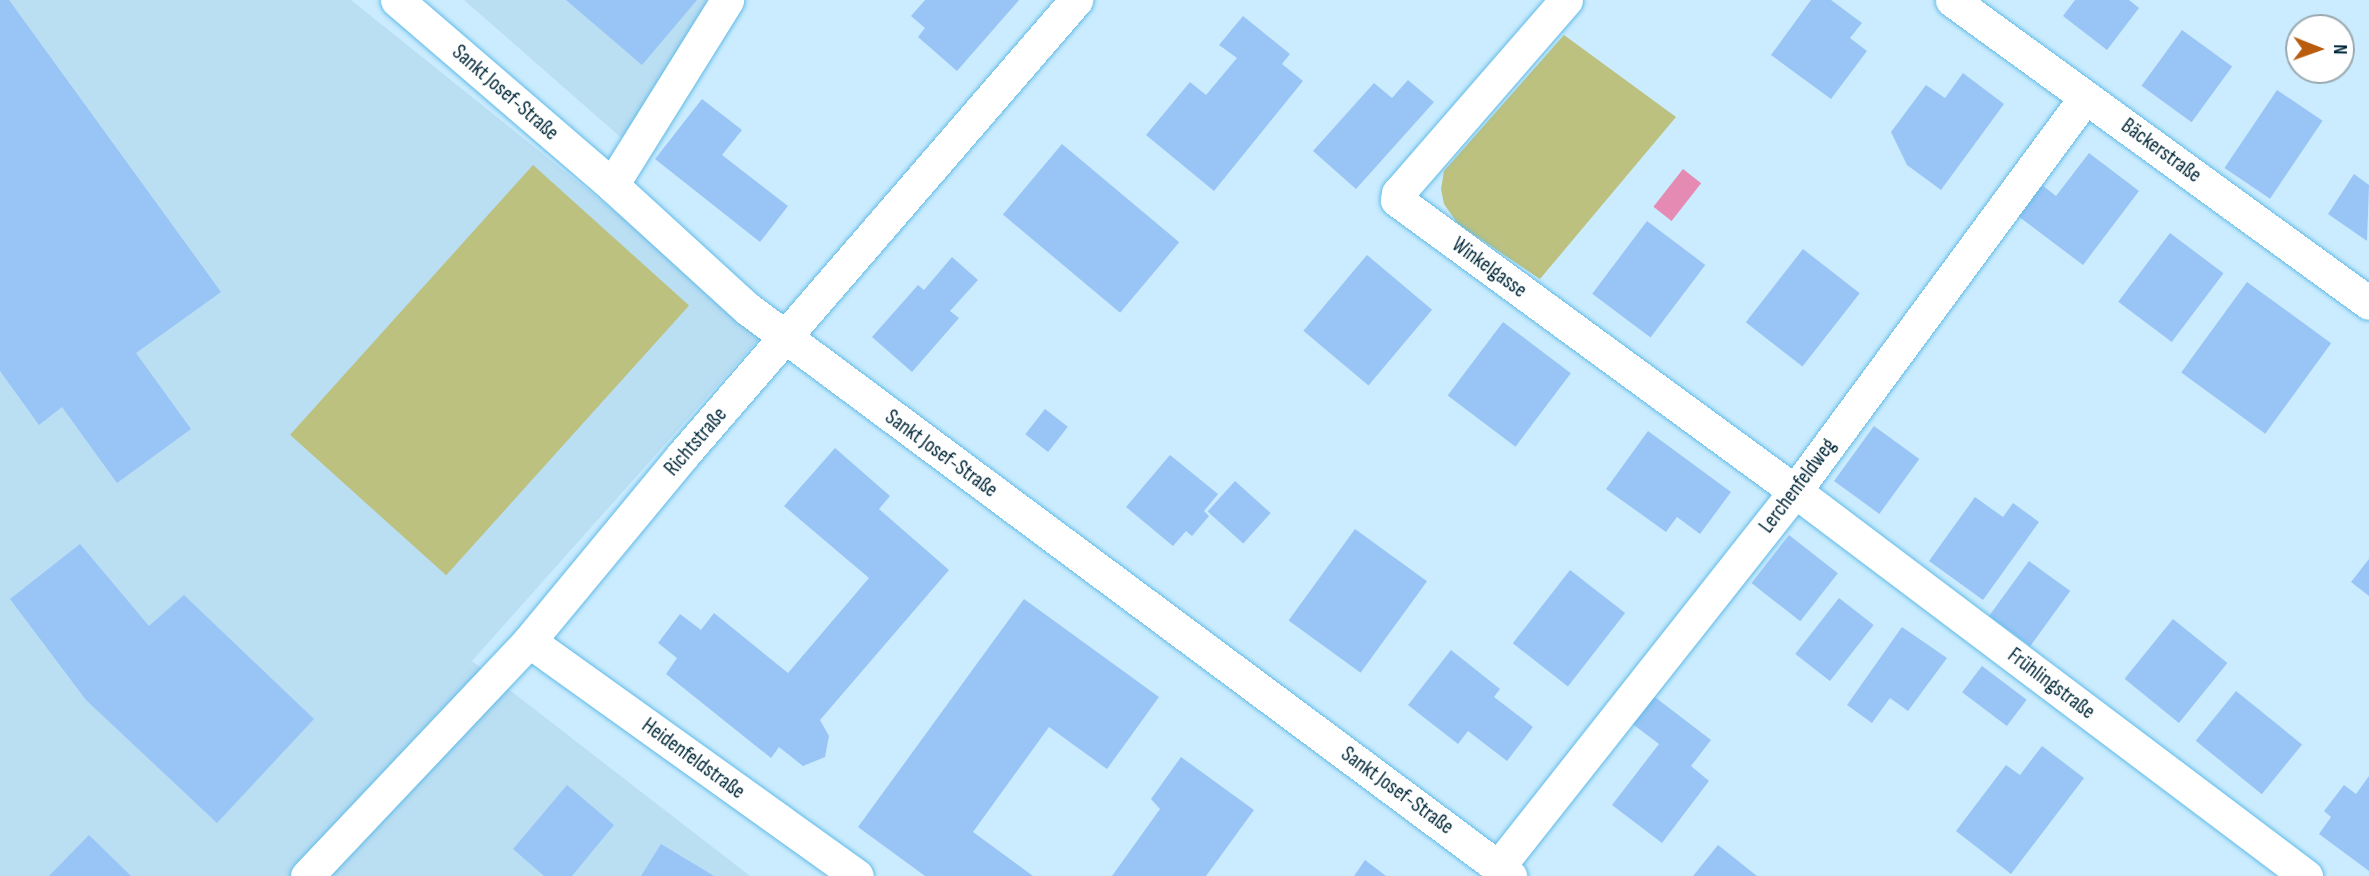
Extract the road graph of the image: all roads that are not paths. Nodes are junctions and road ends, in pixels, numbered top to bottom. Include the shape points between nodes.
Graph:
1 (397, 0) edge
2 (727, 0) edge
3 (1076, 0) edge
4 (1566, 0) edge
5 (1952, 0) edge
6 (2085, 97) junction
7 (612, 185) junction
8 (2369, 303) edge
9 (785, 338) junction
10 (1795, 491) junction
11 (529, 641) junction
12 (1504, 871) edge
13 (307, 876) edge
14 (857, 876) edge
15 (2306, 876) edge

1 - 7 street, Sankt Josef-Straße
2 - 7 street
3 - 9 street, Richtstraße
4 - 10 street, Winkelgasse via 1398,193 1397,200
5 - 6 street, Bäckerstraße
6 - 8 street, Bäckerstraße
6 - 10 street, Lerchenfeldweg
7 - 9 street, Sankt Josef-Straße
9 - 11 street, Richtstraße
9 - 12 street, Sankt Josef-Straße
10 - 12 street, Lerchenfeldweg
10 - 15 street, Frühlingstraße
11 - 13 street, Richtstraße
11 - 14 street, Heidenfeldstraße

